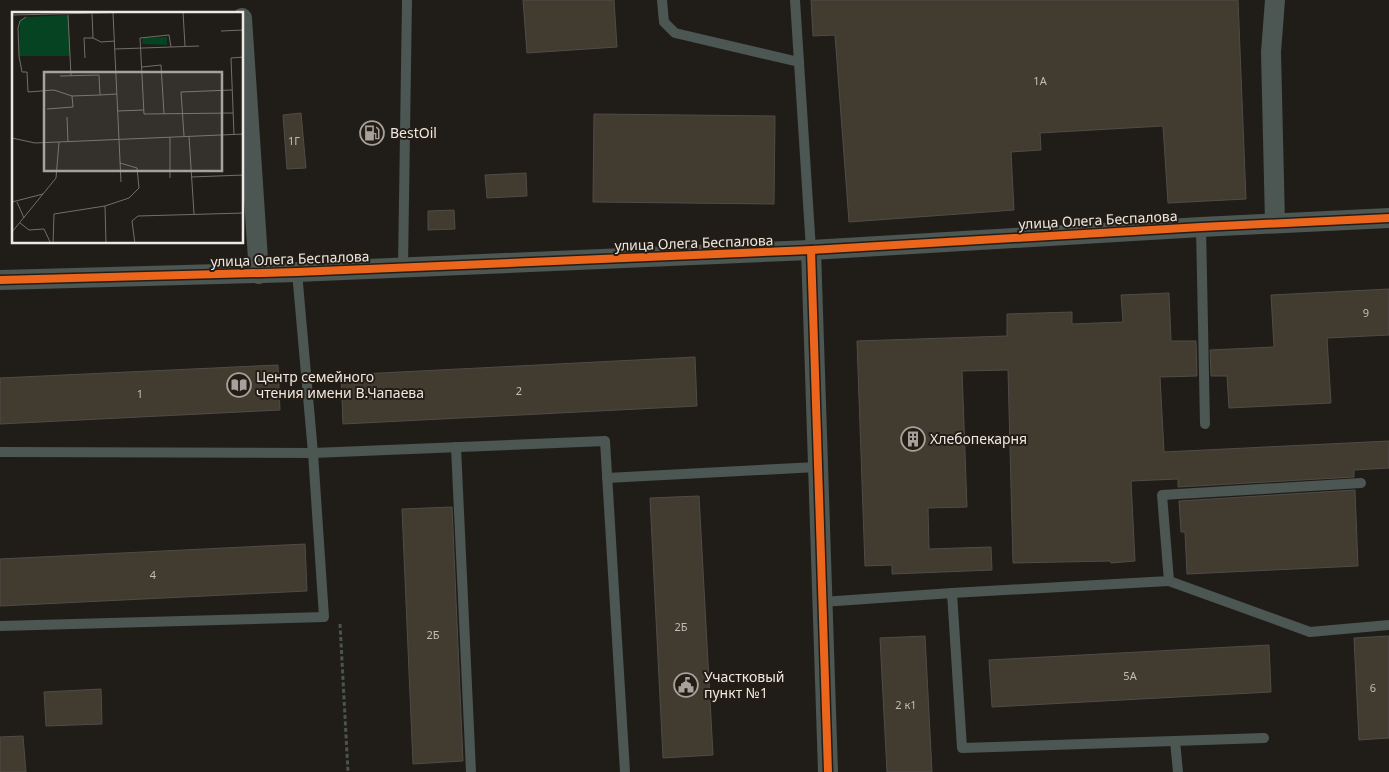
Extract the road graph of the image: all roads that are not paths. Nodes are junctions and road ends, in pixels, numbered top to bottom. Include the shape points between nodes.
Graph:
1 (408, 0) edge
2 (662, 0) edge
3 (795, 0) edge
4 (1275, 0) edge
5 (244, 48) edge
6 (799, 62) junction
7 (1389, 218) edge
8 (1275, 223) junction
9 (1201, 226) junction
10 (811, 250) junction
11 (403, 267) junction
12 (297, 272) junction
13 (259, 274) junction
14 (0, 280) edge
15 (1205, 424) dead end
16 (456, 447) junction
17 (0, 452) edge
18 (313, 453) junction
19 (817, 467) junction
20 (607, 478) junction
21 (1361, 483) dead end
22 (1169, 581) junction
23 (952, 593) junction
24 (822, 602) junction
25 (1389, 625) edge
26 (0, 626) edge
27 (1264, 738) dead end
28 (1175, 741) junction
29 (471, 772) edge
30 (625, 772) edge
31 (828, 772) edge
32 (1178, 772) edge

1 - 11 lane
2 - 6 lane via 664,22 675,33
3 - 6 lane
4 - 8 street via 1271,52
5 - 13 street
6 - 10 lane
7 - 8 street, улица Олега Беспалова
8 - 9 street, улица Олега Беспалова
9 - 10 street, улица Олега Беспалова
9 - 15 lane
10 - 11 street, улица Олега Беспалова
10 - 19 street
11 - 12 street, улица Олега Беспалова
12 - 13 street, улица Олега Беспалова
12 - 18 lane
13 - 14 street, улица Олега Беспалова
16 - 18 lane
16 - 20 lane via 605,440
16 - 29 lane
17 - 18 lane
18 - 26 lane via 324,617
19 - 20 lane
19 - 24 street
20 - 30 lane
21 - 22 lane via 1162,495
22 - 23 lane
22 - 25 lane via 1310,632
23 - 24 lane
23 - 28 lane via 962,748
24 - 31 street
27 - 28 lane
28 - 32 lane

